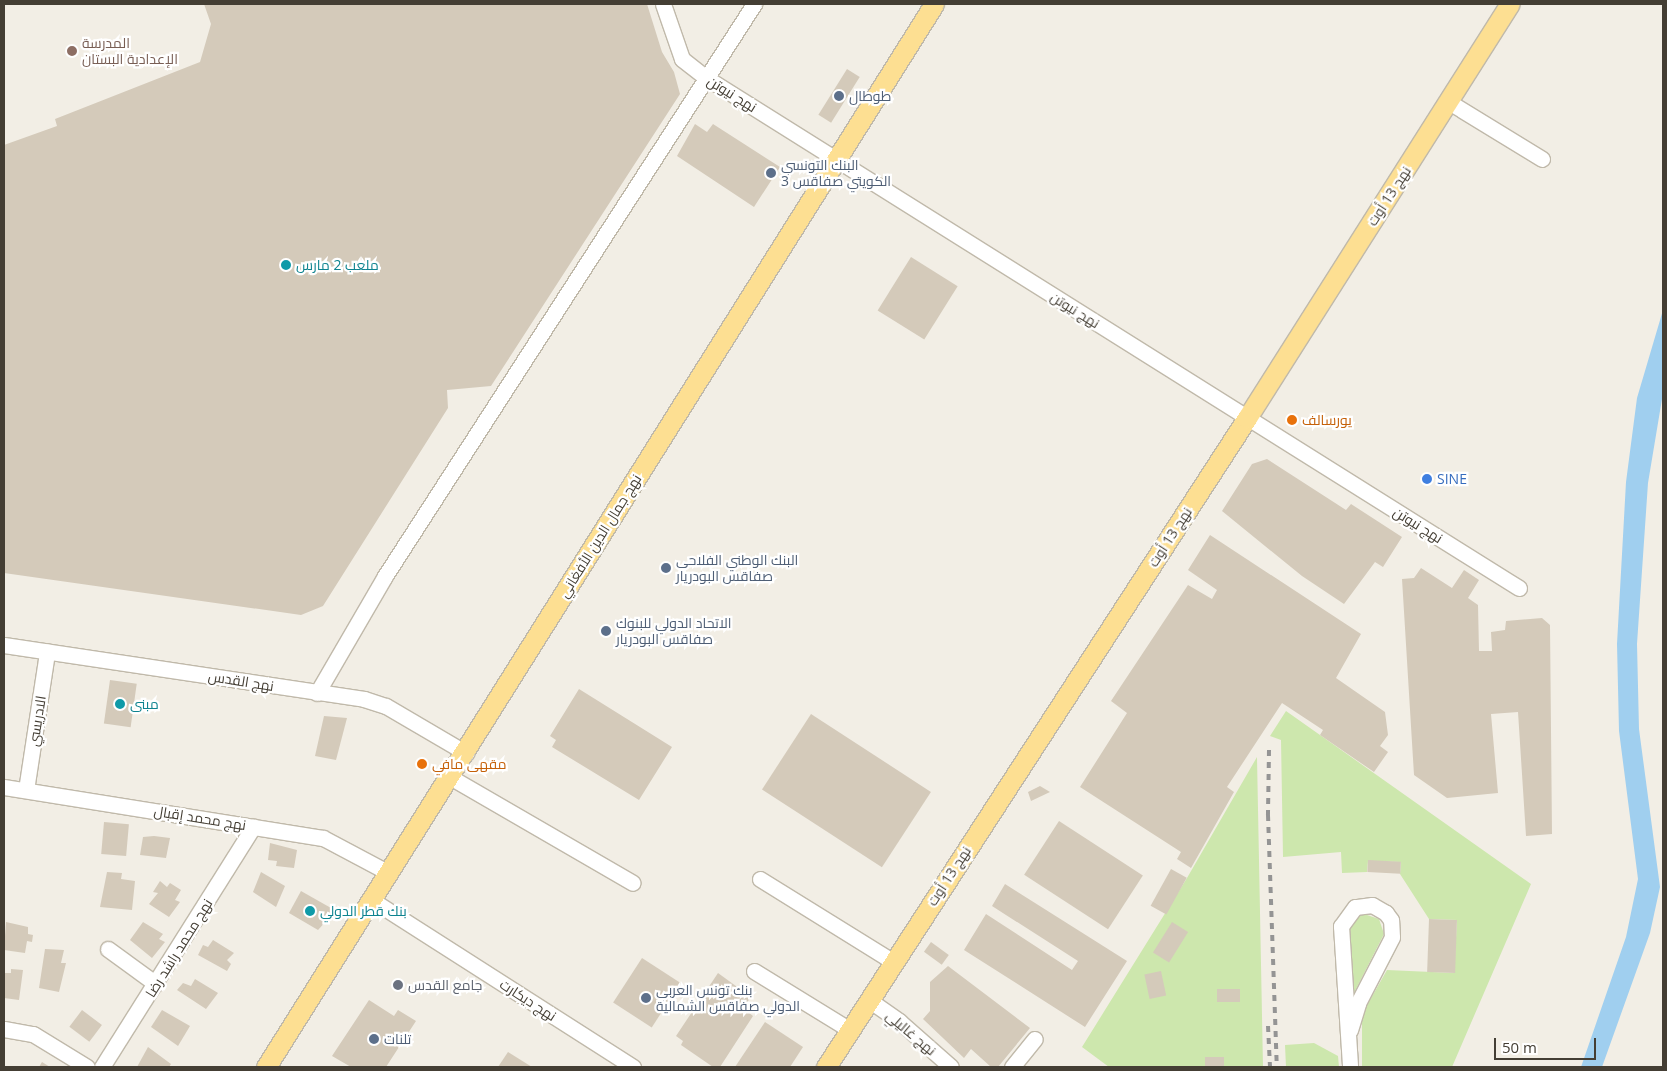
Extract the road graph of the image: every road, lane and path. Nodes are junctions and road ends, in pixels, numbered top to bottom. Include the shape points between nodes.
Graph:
1 (663, 4) edge
2 (754, 4) edge
3 (934, 4) edge
4 (1510, 4) edge
5 (705, 77) junction
6 (1449, 102) junction
7 (835, 158) junction
8 (1542, 160) dead end
9 (1247, 418) junction
10 (1519, 588) dead end
11 (4, 645) edge
12 (47, 652) junction
13 (317, 693) junction
14 (466, 753) junction
15 (450, 777) junction
16 (4, 787) edge
17 (26, 790) junction
18 (253, 827) junction
19 (389, 872) junction
20 (760, 880) dead end
21 (633, 883) dead end
22 (372, 900) junction
23 (108, 949) dead end
24 (894, 962) junction
25 (754, 971) dead end
26 (156, 984) junction
27 (870, 1000) junction
28 (4, 1030) edge
29 (850, 1030) junction
30 (1350, 1030) junction
31 (1035, 1039) dead end
32 (87, 1067) edge
33 (102, 1067) edge
34 (266, 1067) edge
35 (633, 1067) edge
36 (826, 1067) edge
37 (951, 1067) edge
38 (1012, 1067) edge
39 (1350, 1067) edge

1 - 5 street, نهج نيوتن via 682,59
2 - 5 street
3 - 7 main road, نهج جمال الدين الأفغاني
4 - 6 main road, نهج 13 أوت
5 - 7 street, نهج نيوتن
5 - 13 street via 385,576
6 - 8 street
6 - 9 main road, نهج 13 أوت
7 - 9 street, نهج نيوتن
7 - 14 main road, نهج جمال الدين الأفغاني
9 - 10 street, نهج نيوتن
9 - 24 main road, نهج 13 أوت
11 - 12 street, نهج القدس
12 - 13 street, نهج القدس
12 - 17 street, الادريسي
13 - 14 street, نهج القدس via 364,699 386,706
14 - 15 main road, نهج جمال الدين الأفغاني
15 - 19 main road, نهج جمال الدين الأفغاني
15 - 21 street
16 - 17 street, نهج محمد إقبال
17 - 18 street, نهج محمد إقبال
18 - 19 street, نهج محمد إقبال via 330,840
18 - 26 street, نهج محمد راشد رضا
19 - 22 main road, نهج جمال الدين الأفغاني
20 - 24 street
22 - 34 main road, نهج جمال الدين الأفغاني
22 - 35 street, نهج ديكارت
23 - 26 street
24 - 27 main road, نهج 13 أوت
25 - 29 street
26 - 33 street, نهج محمد راشد رضا
27 - 29 main road, نهج 13 أوت
27 - 37 street, نهج غاليلي
28 - 32 street via 33,1034
29 - 36 main road, نهج 13 أوت
30 - 30 street via 1358,1004 1392,937 1393,928 1386,913 1372,905 1355,907 1342,926 1344,989
30 - 39 street
31 - 38 street

